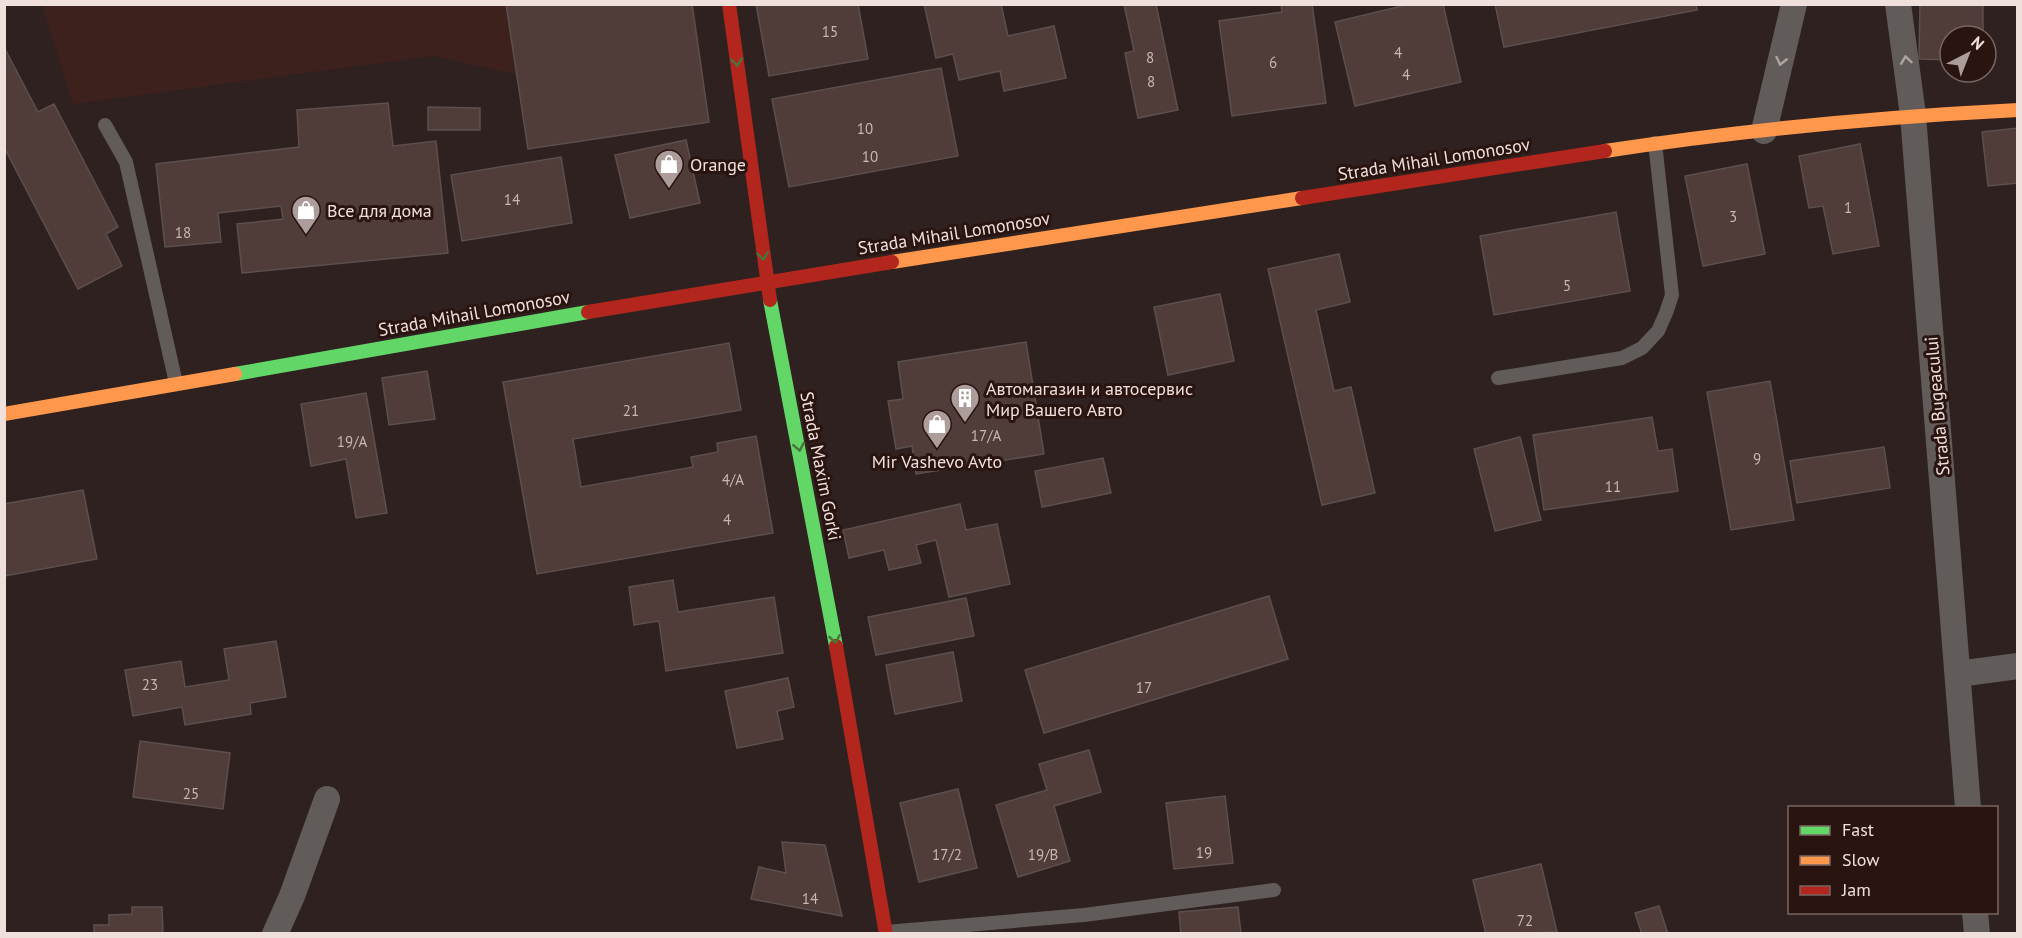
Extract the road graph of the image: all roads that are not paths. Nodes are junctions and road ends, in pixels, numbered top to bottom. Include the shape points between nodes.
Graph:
1 (729, 4) edge
2 (1794, 4) edge
3 (1898, 4) edge
4 (2018, 110) edge
5 (1913, 115) junction
6 (105, 125) dead end
7 (1764, 131) junction
8 (1655, 143) junction
9 (766, 281) junction
10 (1498, 378) dead end
11 (176, 383) junction
12 (4, 414) edge
13 (2018, 666) edge
14 (1958, 674) junction
15 (327, 799) dead end
16 (1968, 806) edge
17 (1274, 890) dead end
18 (1975, 914) edge
19 (275, 933) edge
20 (886, 933) edge
21 (1977, 933) edge

1 -> 9 street, Strada Maxim Gorki
2 -> 7 street
5 -> 3 street, Strada Bugeacului
4 - 5 street, Strada Mihail Lomonosov
5 - 7 street, Strada Mihail Lomonosov
5 - 14 street, Strada Bugeacului
6 - 11 lane via 126,162
7 - 8 street, Strada Mihail Lomonosov
8 - 9 street, Strada Mihail Lomonosov
8 - 10 lane via 1672,294 1658,331 1642,348 1622,358
9 - 11 street, Strada Mihail Lomonosov
9 -> 20 street, Strada Maxim Gorki via 823,570
11 - 12 street, Strada Mihail Lomonosov
13 - 14 street
14 - 16 street, Strada Bugeacului
15 - 19 street
17 - 20 lane via 1084,915
18 - 21 street

